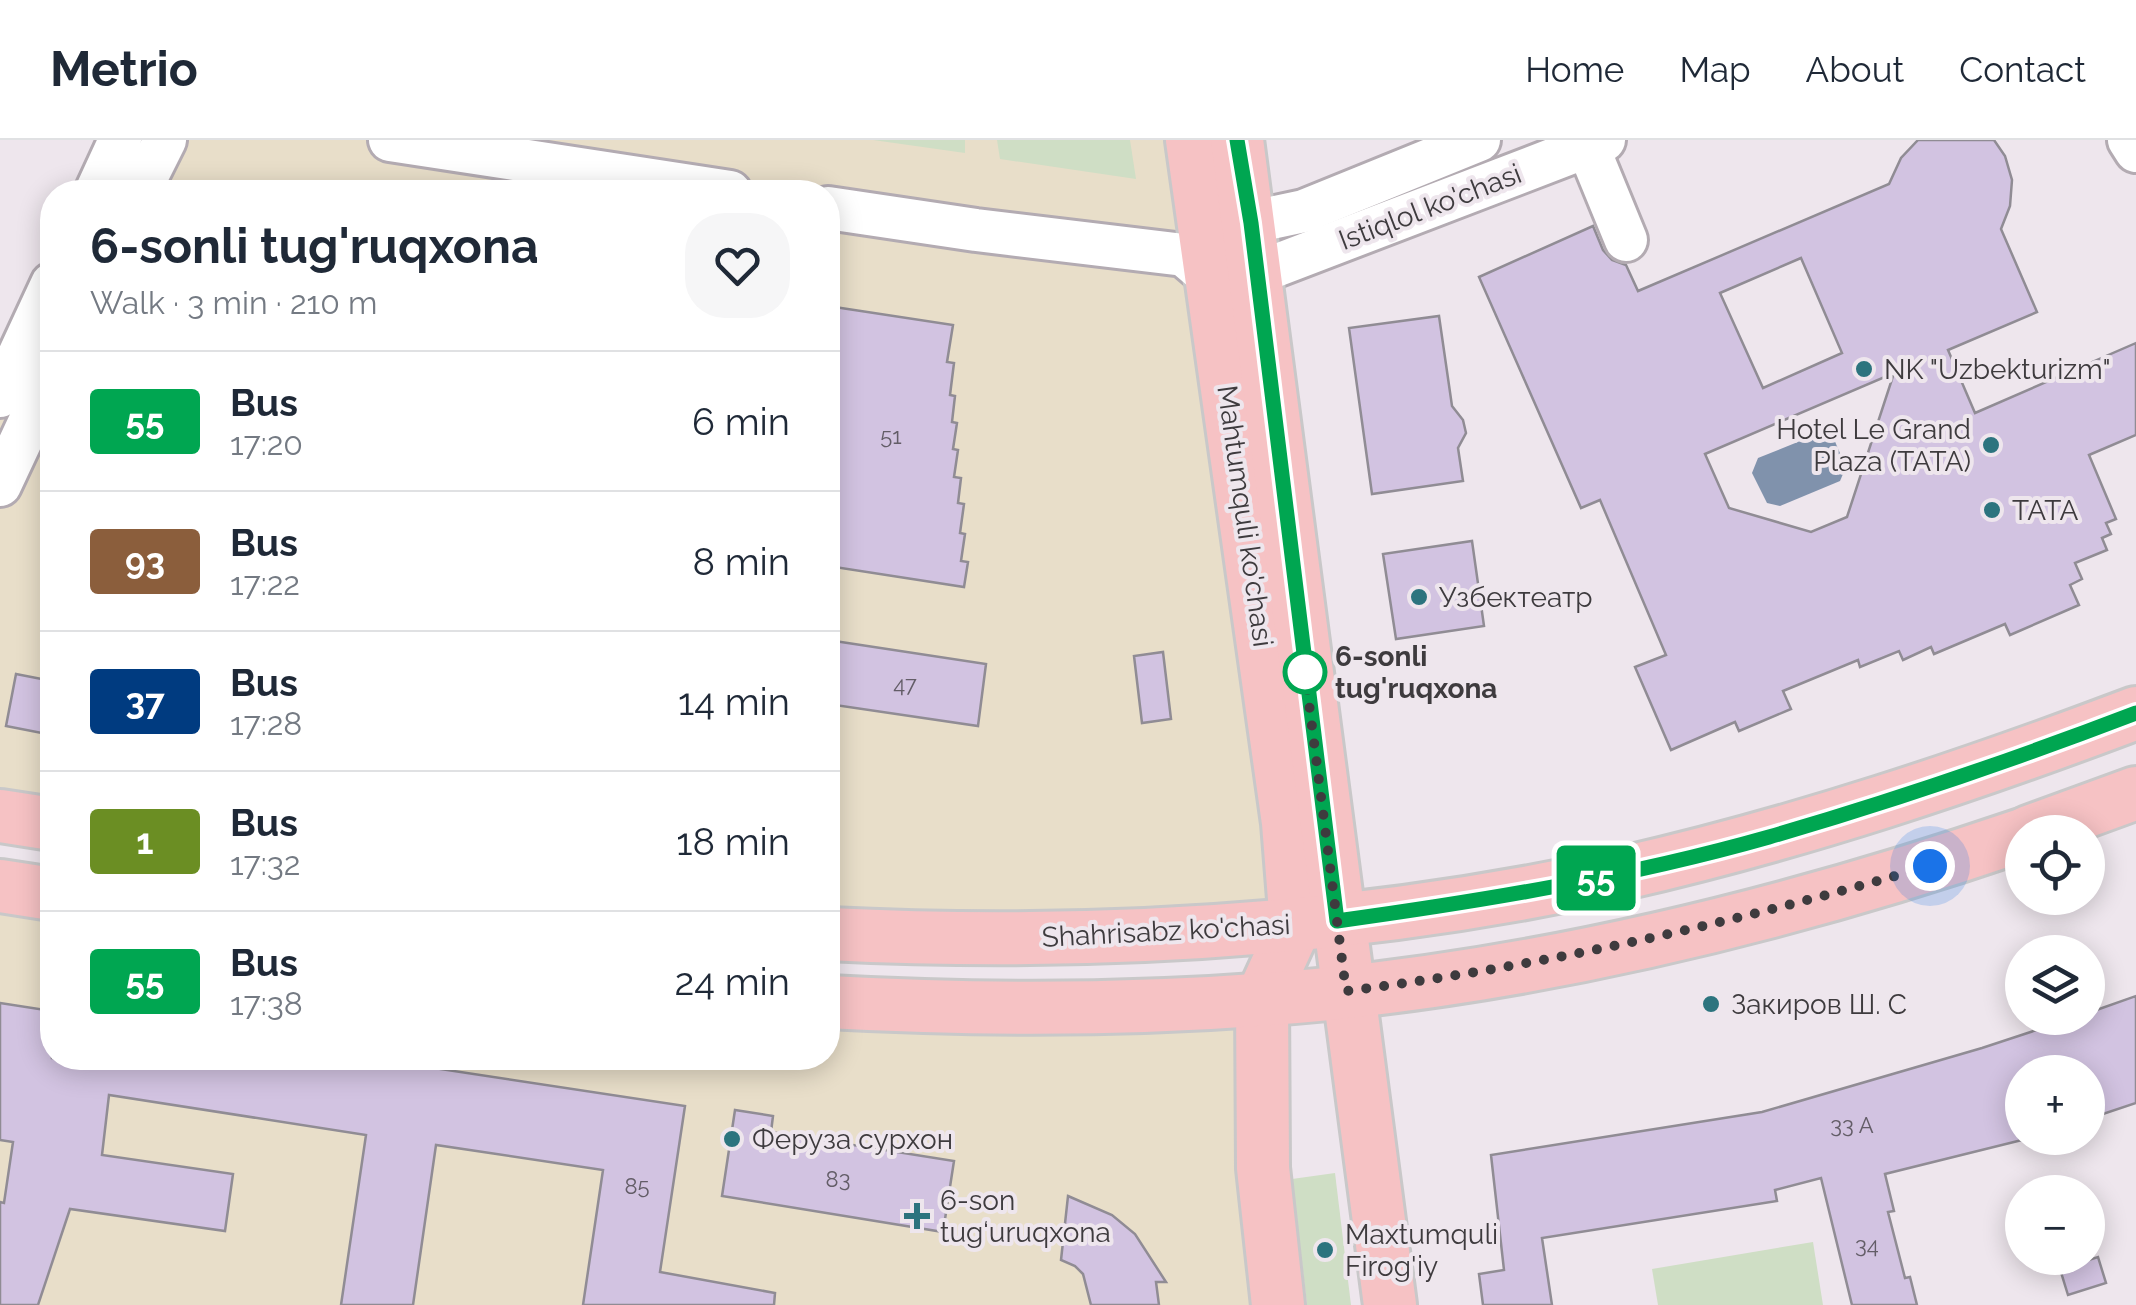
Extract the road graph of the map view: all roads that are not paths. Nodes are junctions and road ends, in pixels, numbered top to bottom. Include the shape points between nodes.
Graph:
1 (120, 140) edge
2 (165, 140) edge
3 (390, 140) edge
4 (1192, 140) edge
5 (1237, 140) edge
6 (1479, 140) edge
7 (2129, 140) edge
8 (1592, 142) edge
9 (2136, 151) edge
10 (102, 180) edge
11 (145, 180) edge
12 (652, 180) edge
13 (840, 210) edge
14 (1626, 240) dead end
15 (1222, 252) junction
16 (40, 310) edge
17 (0, 396) edge
18 (40, 400) edge
19 (0, 485) edge
20 (2136, 713) edge
21 (2136, 794) edge
22 (2078, 815) edge
23 (2005, 840) edge
24 (0, 886) edge
25 (40, 892) edge
26 (1316, 923) junction
27 (840, 934) edge
28 (1346, 991) junction
29 (1262, 998) junction
30 (840, 1002) edge
31 (1278, 1305) edge
32 (1390, 1305) edge

1 - 10 street
2 - 11 street
3 - 12 street
4 - 15 main road, Mahtumquli ko'chasi
5 - 15 main road, Mahtumquli ko'chasi
6 - 15 street, Istiqlol ko'chasi via 1304,210
7 - 9 street
8 - 14 street
8 - 15 street, Istiqlol ko'chasi
13 - 15 street, Istiqlol ko'chasi via 994,233
15 - 26 main road, Mahtumquli ko'chasi
16 - 17 street
18 - 19 street
20 - 26 main road, Shahrisabz ko'chasi via 1768,837 1621,873
21 - 22 main road
23 - 28 main road via 1784,908 1634,944
24 - 25 main road
26 - 27 main road, Shahrisabz ko'chasi via 1135,936
26 - 28 main road, Mahtumquli ko'chasi
26 - 29 main road
28 - 29 main road
28 - 32 main road, Mahtumquli ko'chasi
29 - 30 main road via 1131,1006
29 - 31 main road via 1263,1168

